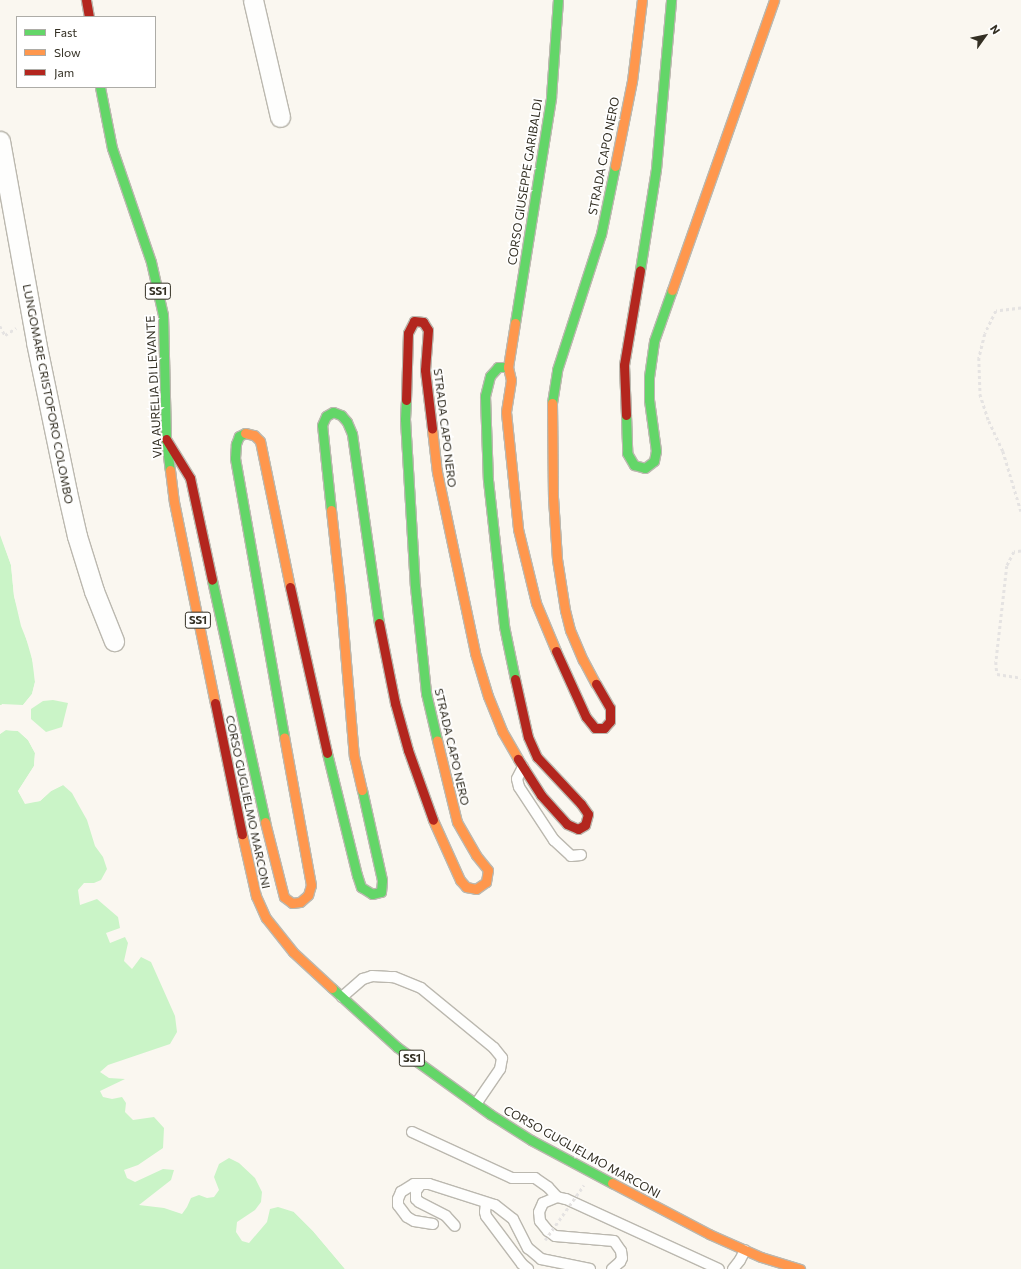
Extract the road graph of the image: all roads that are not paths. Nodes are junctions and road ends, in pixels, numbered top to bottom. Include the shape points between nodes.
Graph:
1 (86, 0) edge
2 (253, 0) edge
3 (558, 0) edge
4 (642, 0) edge
5 (671, 0) edge
6 (774, 0) edge
7 (89, 16) edge
8 (100, 88) edge
9 (280, 117) dead end
10 (0, 141) edge
11 (508, 367) junction
12 (166, 439) junction
13 (174, 502) joint
14 (114, 641) dead end
15 (523, 767) junction
16 (581, 855) dead end
17 (342, 997) junction
18 (476, 1104) junction
19 (412, 1132) dead end
20 (421, 1184) junction
21 (557, 1197) junction
22 (486, 1202) junction
23 (433, 1224) dead end
24 (455, 1226) dead end
25 (745, 1250) junction
26 (528, 1269) edge
27 (590, 1269) edge
28 (612, 1269) edge
29 (719, 1269) edge
30 (733, 1269) edge
31 (800, 1269) edge

1 - 7 street
2 - 9 street
3 - 11 street, CORSO GIUSEPPE GARIBALDI via 551,97
4 - 11 street, STRADA CAPO NERO via 632,81 601,234 557,370 552,403 553,497 560,582 570,630 583,660 610,708 610,721 604,728 595,728 586,717 543,623 527,572 518,529 508,441 506,412 511,380
5 - 6 street via 656,169 624,365 628,453 634,465 645,468 654,460 656,451 649,400 654,341
8 - 12 street, VIA AURELIA DI LEVANTE / SS1 via 112,148 151,262 163,315
10 - 14 street, LUNGOMARE CRISTOFORO COLOMBO via 36,342 77,536 94,591
11 - 15 street, STRADA CAPO NERO via 498,367 490,376 485,396 488,480 504,626 528,737 537,757 588,814 585,825 578,829 566,824 541,795
12 - 13 street, VIA AURELIA DI LEVANTE / SS1
12 - 15 street, STRADA CAPO NERO via 190,478 284,897 292,903 300,902 308,895 311,885 235,458 239,436 246,433 254,435 260,441 294,608 356,875 361,887 372,894 381,892 382,880 354,756 322,425 326,416 333,412 341,415 352,434 376,609 395,703 408,750 430,813 460,880 469,889 480,888 486,882 488,870 457,822 426,693 415,586 405,419 406,353 408,334 414,321 423,322 428,330 425,370 437,472 475,653 502,731
13 - 17 street, CORSO GUGLIELMO MARCONI / SS1 via 256,896 266,918 293,952
15 - 16 lane via 517,779 520,787 554,840 571,856
17 - 18 street, CORSO GUGLIELMO MARCONI / SS1 via 398,1047
17 - 18 lane via 363,979 372,976 394,977 421,988 494,1048 502,1058 500,1069
18 - 25 street, CORSO GUGLIELMO MARCONI / SS1 via 531,1140 708,1234
19 - 21 lane via 512,1178 535,1178
20 - 22 lane via 442,1187
20 - 23 lane via 414,1184 401,1192 398,1206 414,1221
20 - 24 lane via 415,1194 419,1202 446,1216
21 - 28 lane via 543,1204 539,1212 544,1227 561,1237 614,1241 621,1251 622,1258
21 - 29 lane
22 - 26 lane via 486,1216
22 - 27 lane via 507,1214 517,1226 528,1248 541,1259
25 - 30 lane
25 - 31 street, CORSO GUGLIELMO MARCONI / SS1

